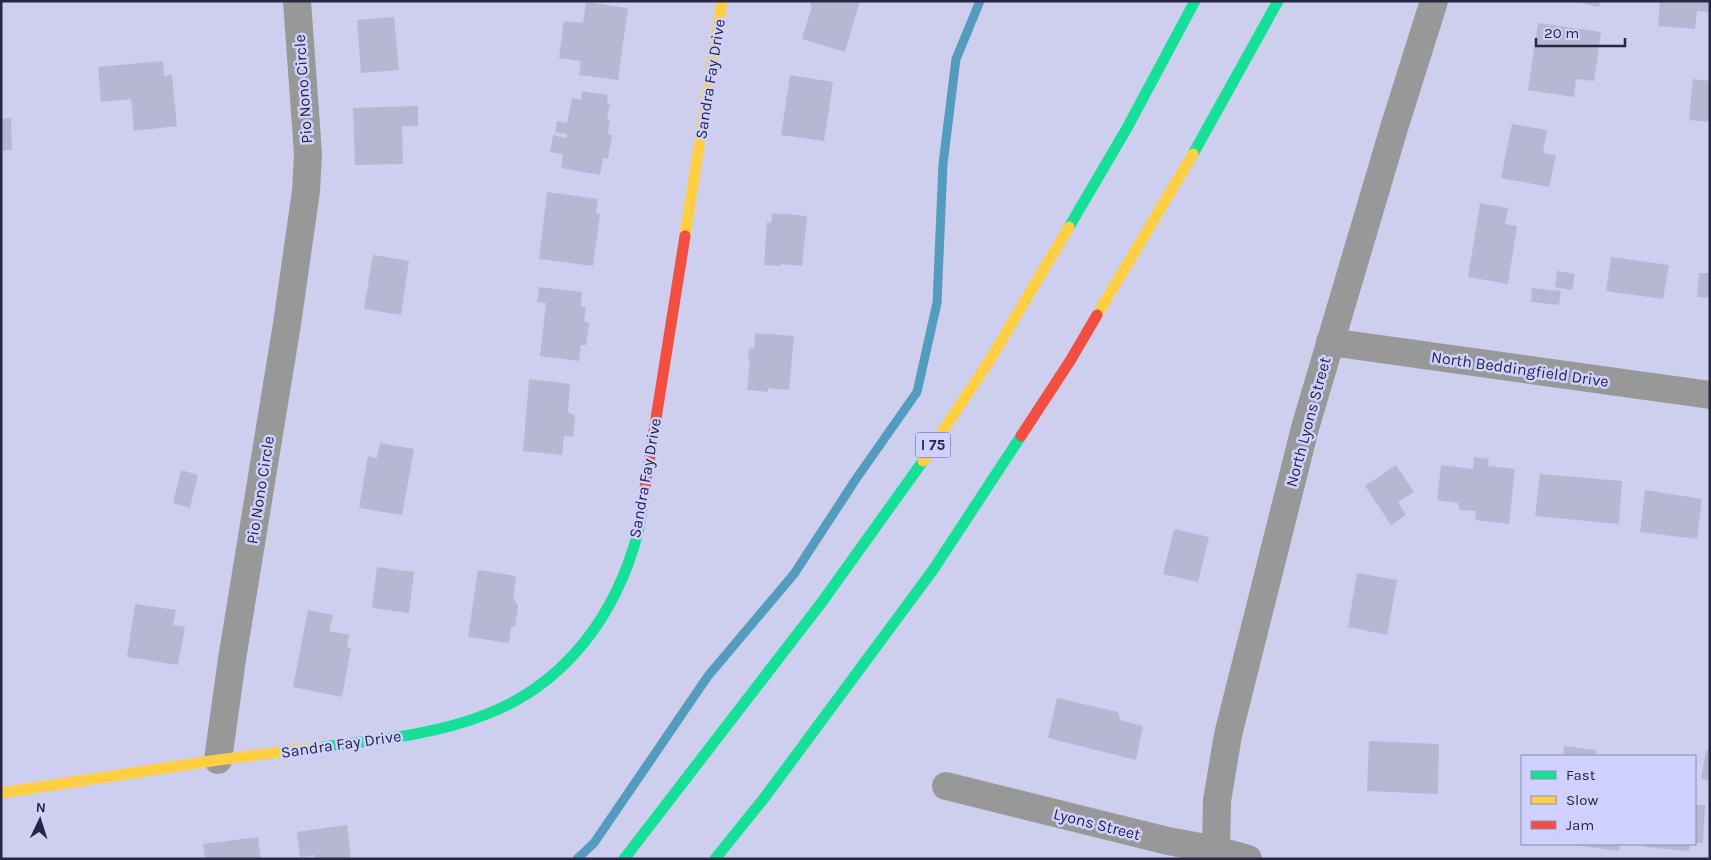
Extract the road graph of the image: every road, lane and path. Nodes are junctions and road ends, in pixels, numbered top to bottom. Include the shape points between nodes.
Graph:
1 (296, 1) edge
2 (722, 1) edge
3 (1195, 1) edge
4 (1278, 1) edge
5 (1434, 1) edge
6 (1330, 342) junction
7 (1710, 395) edge
8 (218, 760) junction
9 (946, 786) dead end
10 (1, 793) edge
11 (1216, 850) junction
12 (624, 859) edge
13 (715, 859) edge
14 (1248, 859) edge

1 - 8 street, Pio Nono Circle via 308,154 306,191
2 - 8 main road, Sandra Fay Drive via 638,530 618,589 600,620 576,653 554,674 530,693 496,711 456,725 388,738
3 - 12 main road, I 75 via 1127,128 1003,338 906,486 822,602
4 - 13 main road via 1207,131 1070,361 933,570 765,797
5 - 6 street, North Lyons Street
6 - 7 street, North Beddingfield Drive
6 - 11 street, North Lyons Street via 1305,428 1228,734 1217,801
8 - 10 main road
9 - 11 street, Lyons Street
11 - 14 street, Lyons Street

